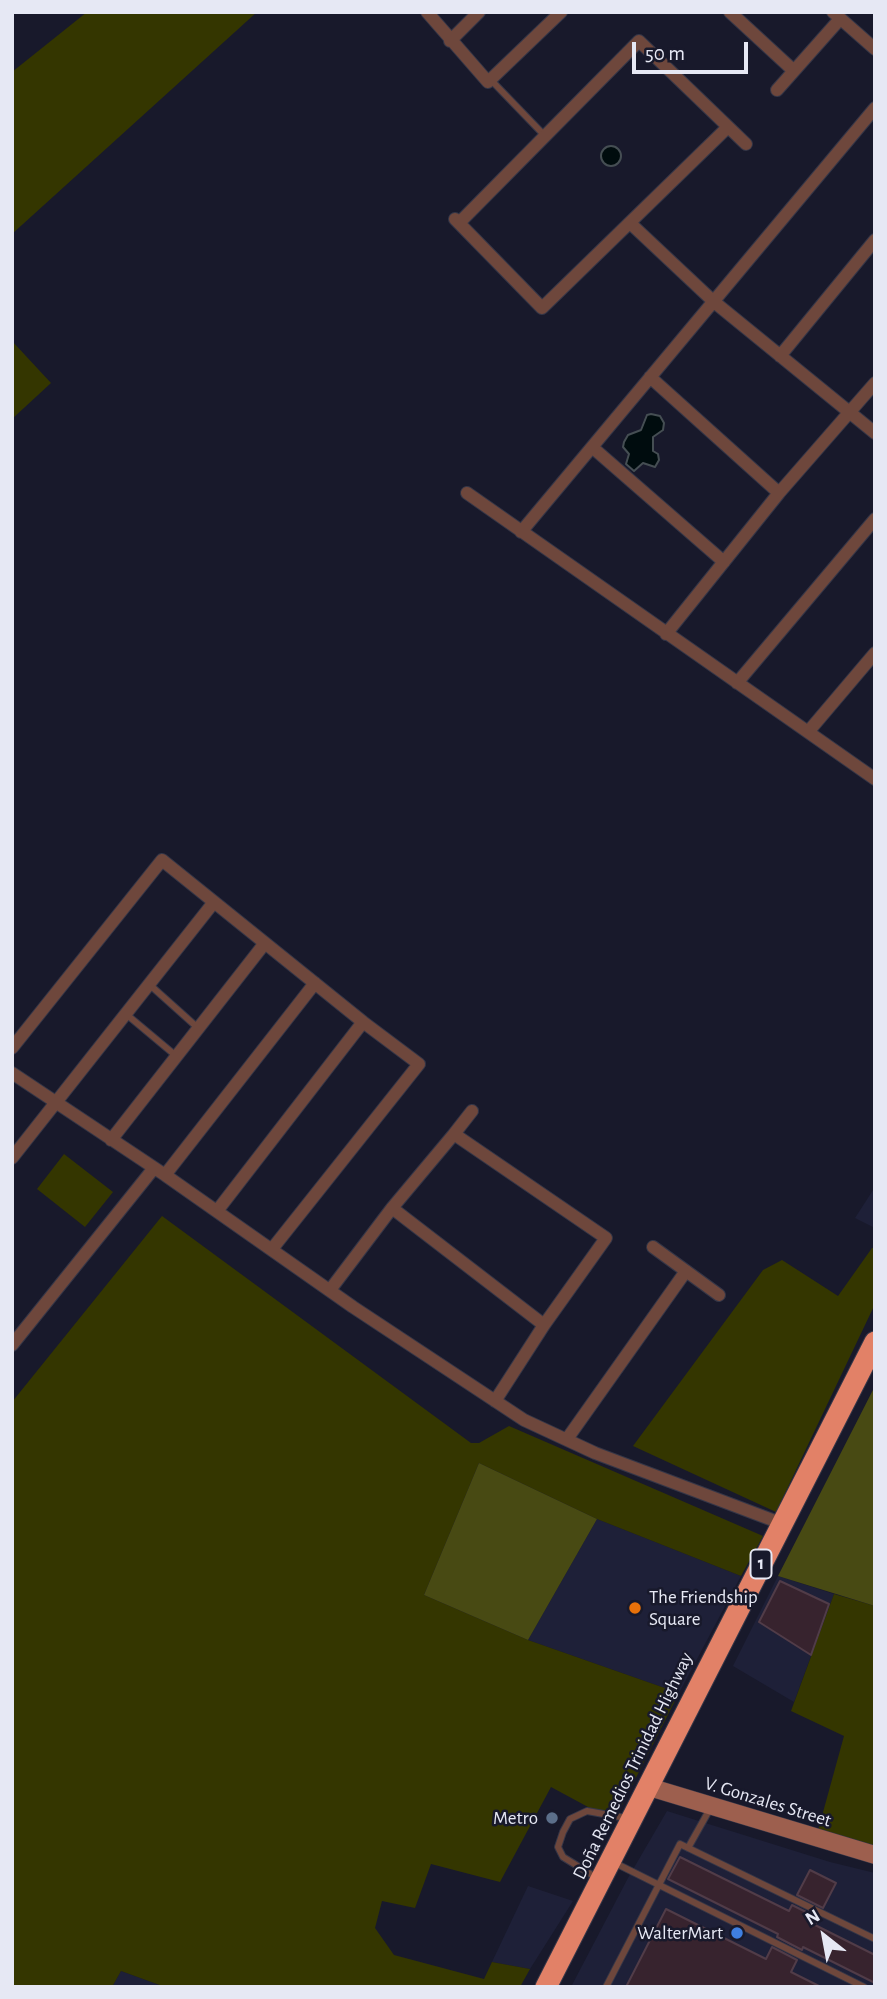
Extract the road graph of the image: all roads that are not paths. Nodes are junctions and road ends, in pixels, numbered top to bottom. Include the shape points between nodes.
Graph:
1 (427, 12) edge
2 (479, 12) edge
3 (561, 12) edge
4 (730, 12) edge
5 (837, 16) edge
6 (450, 41) junction
7 (875, 49) edge
8 (794, 71) junction
9 (491, 80) junction
10 (777, 90) dead end
11 (875, 108) edge
12 (728, 127) junction
13 (545, 136) junction
14 (746, 144) dead end
15 (630, 223) junction
16 (875, 240) edge
17 (713, 301) junction
18 (780, 356) junction
19 (650, 377) junction
20 (875, 383) edge
21 (850, 412) junction
22 (875, 433) edge
23 (592, 447) junction
24 (467, 493) dead end
25 (779, 493) junction
26 (875, 519) edge
27 (521, 532) junction
28 (724, 562) junction
29 (666, 634) junction
30 (875, 653) edge
31 (737, 683) junction
32 (808, 732) junction
33 (875, 779) edge
34 (214, 902) junction
35 (265, 943) junction
36 (315, 983) junction
37 (150, 985) junction
38 (126, 1014) junction
39 (363, 1022) junction
40 (198, 1028) junction
41 (12, 1048) edge
42 (175, 1055) junction
43 (12, 1073) edge
44 (58, 1102) junction
45 (472, 1111) dead end
46 (454, 1134) junction
47 (111, 1140) junction
48 (12, 1158) edge
49 (160, 1172) junction
50 (393, 1208) junction
51 (217, 1211) junction
52 (653, 1247) dead end
53 (272, 1249) junction
54 (686, 1271) junction
55 (330, 1290) junction
56 (719, 1294) dead end
57 (544, 1325) junction
58 (875, 1342) edge
59 (12, 1345) edge
60 (495, 1401) junction
61 (567, 1439) junction
62 (783, 1524) junction
63 (649, 1787) junction
64 (711, 1806) junction
65 (632, 1819) junction
66 (688, 1848) junction
67 (875, 1856) edge
68 (611, 1861) junction
69 (601, 1880) junction
70 (659, 1884) junction
71 (875, 1939) edge
72 (546, 1987) edge
73 (606, 1987) edge
74 (864, 1987) edge

1 - 6 street
2 - 6 street
3 - 9 street
4 - 8 street
5 - 7 street
5 - 8 street
6 - 9 street via 488,82
8 - 10 street
9 - 13 lane
11 - 17 street
12 - 13 street via 639,41
12 - 14 street
12 - 15 street
13 - 15 street via 457,220 542,308
15 - 17 street
16 - 18 street
17 - 18 street
17 - 19 street
18 - 21 street
19 - 23 street
19 - 25 street
20 - 21 street
21 - 22 street
21 - 25 street
23 - 27 street
23 - 28 street
24 - 27 street
25 - 28 street
26 - 31 street
27 - 29 street
28 - 29 street
29 - 31 street
30 - 32 street
31 - 32 street
32 - 33 street
34 - 35 street
34 - 37 street
34 - 41 street via 162,860
35 - 36 street
35 - 40 street
36 - 39 street
36 - 49 street
37 - 38 street
37 - 40 lane
38 - 42 lane
38 - 44 street
39 - 51 street
39 - 53 street via 419,1064
40 - 42 street
42 - 47 street
43 - 44 street
44 - 47 street
44 - 48 street
45 - 46 street
46 - 50 street
46 - 57 street via 606,1238
47 - 49 street
49 - 51 street
49 - 59 street
50 - 55 street
50 - 57 street
51 - 53 street
52 - 54 street
53 - 55 street
54 - 56 street
54 - 61 street
55 - 60 street
57 - 60 street
58 - 62 highway, Doña Remedios Trinidad Highway / 1
60 - 61 street
61 - 62 street
62 - 63 highway, Doña Remedios Trinidad Highway / 1
63 - 64 street, V. Gonzales Street
63 - 65 highway, Doña Remedios Trinidad Highway / 1
64 - 66 lane
64 - 67 street, V. Gonzales Street
65 - 68 highway, Doña Remedios Trinidad Highway / 1
65 - 69 lane via 587,1811 570,1819 563,1832 558,1847 563,1857
66 - 70 lane via 680,1844
66 - 71 lane
68 - 69 highway, Doña Remedios Trinidad Highway / 1
68 - 70 lane
69 - 72 highway, Doña Remedios Trinidad Highway / 1
70 - 73 lane
70 - 74 lane

